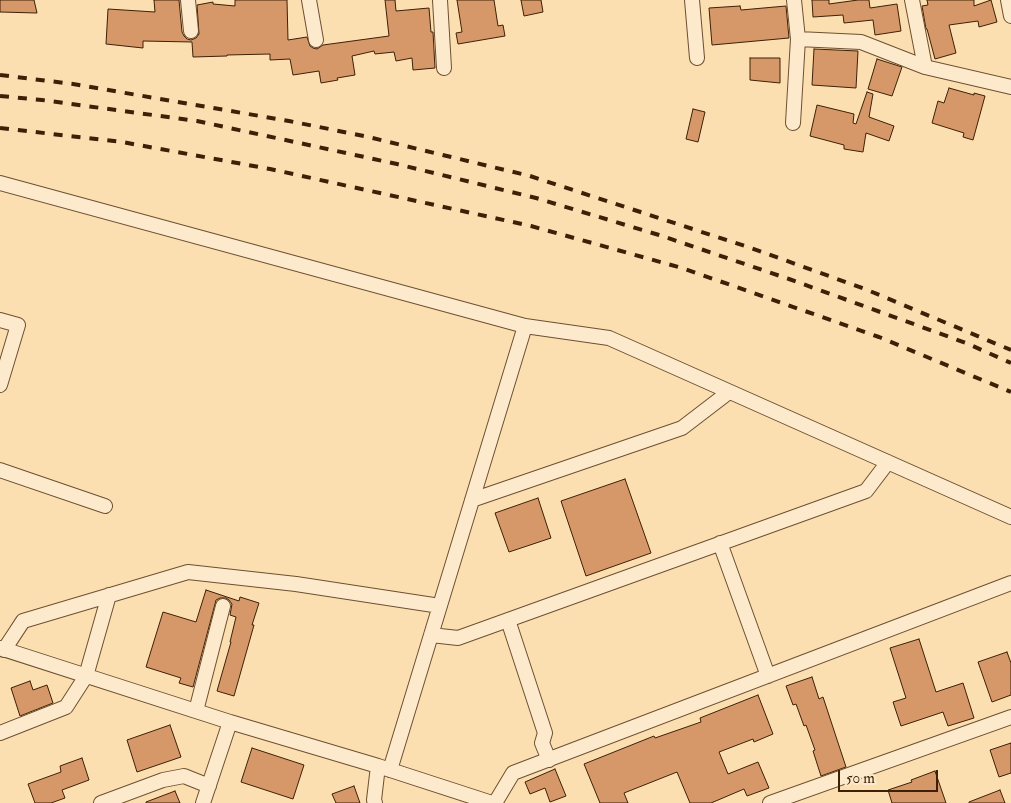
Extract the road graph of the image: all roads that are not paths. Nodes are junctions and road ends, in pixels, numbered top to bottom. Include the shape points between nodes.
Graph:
1 (188, 0) edge
2 (309, 0) edge
3 (440, 0) edge
4 (692, 0) edge
5 (794, 0) edge
6 (912, 0) edge
7 (1008, 0) edge
8 (1011, 16) edge
9 (191, 31) dead end
10 (798, 39) junction
11 (316, 40) dead end
12 (697, 58) dead end
13 (925, 67) junction
14 (444, 68) dead end
15 (1011, 87) edge
16 (793, 123) dead end
17 (0, 183) edge
18 (0, 320) edge
19 (525, 326) junction
20 (0, 385) edge
21 (730, 392) junction
22 (888, 462) junction
23 (0, 470) edge
24 (472, 500) junction
25 (105, 506) dead end
26 (1011, 517) edge
27 (720, 543) junction
28 (1011, 583) edge
29 (109, 595) junction
30 (223, 606) dead end
31 (440, 606) junction
32 (508, 620) junction
33 (431, 635) junction
34 (2, 649) edge
35 (86, 676) junction
36 (768, 676) junction
37 (196, 711) junction
38 (1011, 717) edge
39 (230, 722) junction
40 (0, 733) edge
41 (548, 760) junction
42 (384, 768) junction
43 (209, 786) junction
44 (101, 803) edge
45 (204, 803) edge
46 (375, 803) edge
47 (493, 803) edge
48 (770, 803) edge

1 - 9 street
2 - 11 street
3 - 14 street
4 - 12 street
5 - 10 street
6 - 13 street
7 - 8 street
10 - 13 street via 861,42
10 - 16 street
13 - 15 street
17 - 19 street
18 - 20 street via 18,325
19 - 21 street via 610,338
19 - 24 street
21 - 22 street
21 - 24 street via 682,428
22 - 26 street
22 - 27 street via 866,491
23 - 25 street
24 - 31 street
27 - 32 street
27 - 36 street
28 - 36 street
29 - 31 street via 188,572 296,584
29 - 34 street via 23,621
29 - 35 street
30 - 37 street
31 - 33 street
32 - 33 street via 458,638
32 - 41 street via 545,734 542,743
33 - 42 street
34 - 35 street
35 - 37 street
35 - 40 street via 66,707
36 - 41 street
37 - 39 street
38 - 48 street
39 - 42 street
39 - 43 street
41 - 47 street via 513,773
42 - 46 street
42 - 47 street
43 - 44 street via 184,776 163,780
43 - 45 street

